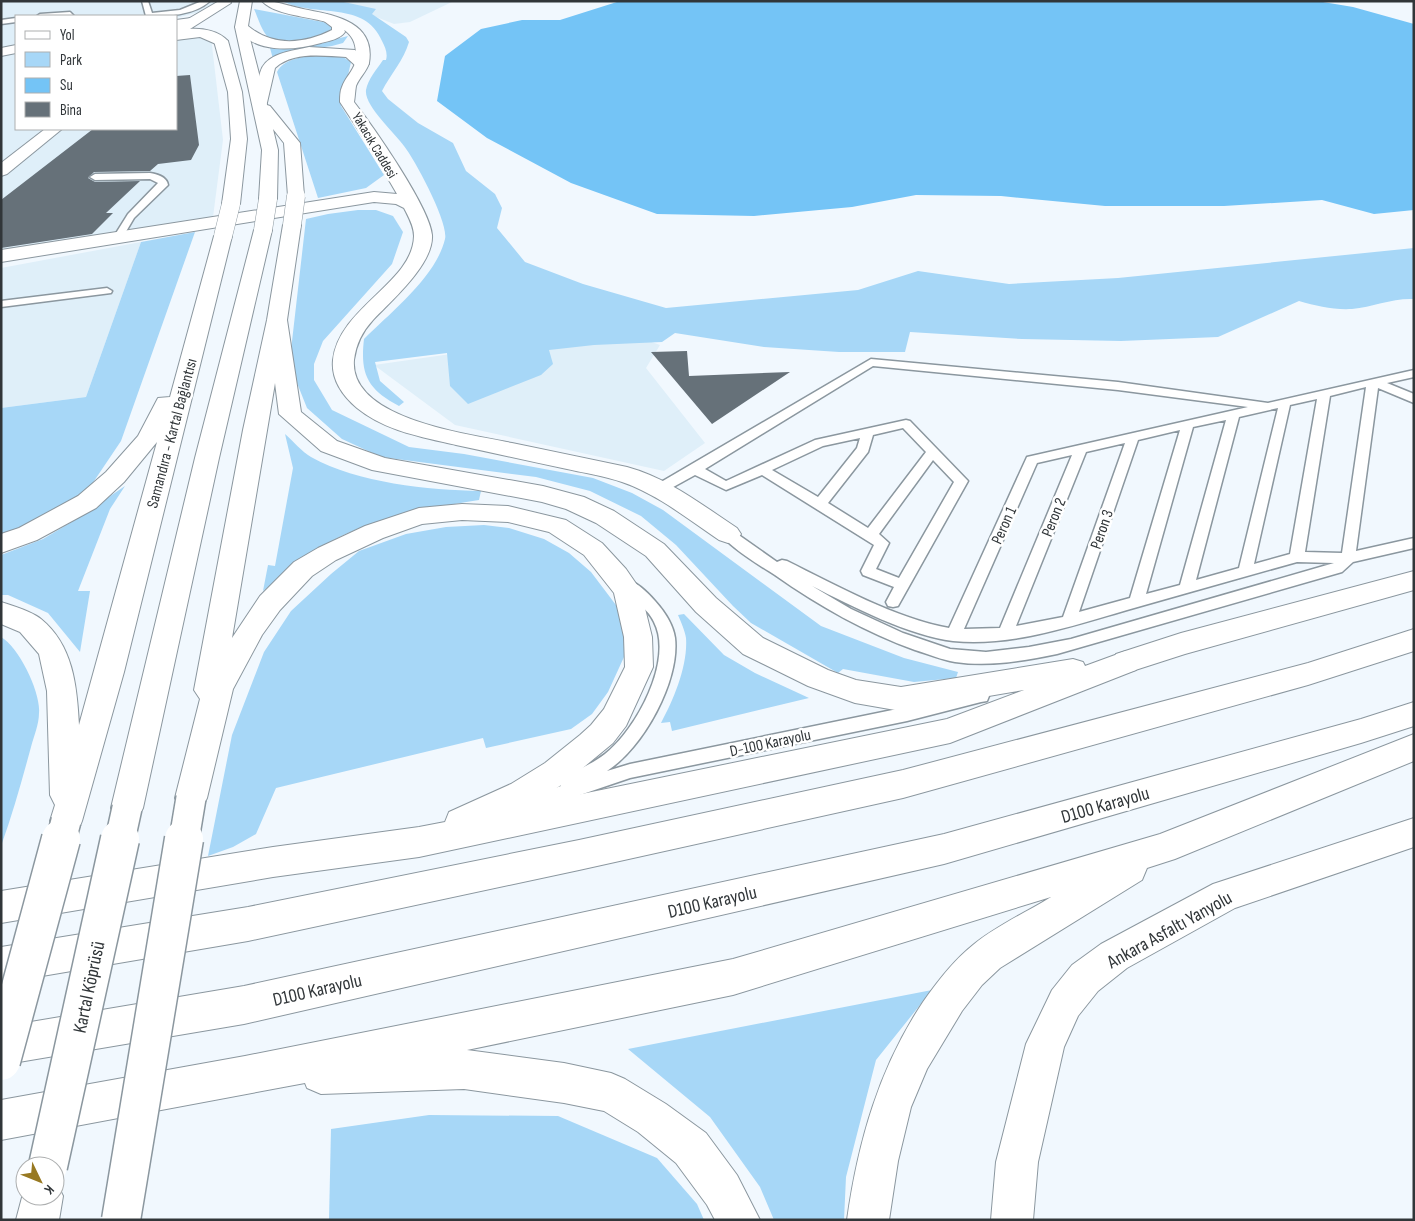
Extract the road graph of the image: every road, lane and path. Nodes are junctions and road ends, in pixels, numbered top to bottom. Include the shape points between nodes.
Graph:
1 (145, 1) edge
2 (207, 1) edge
3 (246, 1) edge
4 (268, 1) edge
5 (225, 2) edge
6 (49, 15) edge
7 (70, 15) edge
8 (326, 18) junction
9 (15, 20) edge
10 (1, 22) edge
11 (191, 22) junction
12 (178, 24) edge
13 (241, 27) junction
14 (178, 31) edge
15 (358, 35) junction
16 (178, 36) edge
17 (221, 42) junction
18 (15, 49) edge
19 (1, 52) edge
20 (302, 52) junction
21 (362, 64) junction
22 (261, 104) junction
23 (53, 130) edge
24 (1, 171) edge
25 (392, 172) junction
26 (95, 177) dead end
27 (352, 200) junction
28 (412, 205) junction
29 (118, 238) junction
30 (1, 256) edge
31 (107, 291) dead end
32 (1, 304) edge
33 (277, 320) junction
34 (194, 348) junction
35 (1414, 373) edge
36 (1373, 381) junction
37 (1324, 394) junction
38 (1414, 399) edge
39 (1285, 402) junction
40 (1267, 406) junction
41 (1234, 414) junction
42 (1188, 424) junction
43 (868, 432) junction
44 (1133, 437) junction
45 (1081, 448) junction
46 (933, 451) junction
47 (695, 470) junction
48 (762, 470) junction
49 (660, 488) junction
50 (819, 505) junction
51 (728, 534) junction
52 (870, 536) junction
53 (1414, 543) edge
54 (1, 544) edge
55 (1297, 558) junction
56 (1348, 558) junction
57 (1245, 572) junction
58 (1414, 580) edge
59 (902, 586) junction
60 (1186, 589) junction
61 (893, 602) dead end
62 (1136, 603) junction
63 (1, 612) edge
64 (1069, 622) junction
65 (1006, 634) junction
66 (954, 635) junction
67 (1414, 640) edge
68 (1126, 662) junction
69 (1414, 714) edge
70 (1414, 747) edge
71 (191, 798) junction
72 (66, 821) junction
73 (1414, 832) edge
74 (419, 842) junction
75 (1162, 848) junction
76 (1, 906) edge
77 (1, 966) edge
78 (1, 1046) edge
79 (1, 1061) edge
80 (244, 1076) junction
81 (1, 1120) edge
82 (50, 1156) edge
83 (40, 1206) edge
84 (36, 1220) edge
85 (121, 1220) edge
86 (739, 1220) edge
87 (868, 1220) edge
88 (1012, 1220) edge

1 - 2 lane via 149,15 194,10
3 - 13 main road
4 - 8 main road via 282,8
5 - 11 main road
5 - 17 main road, Samandıra - Kartal Bağlantısı
6 - 7 lane
8 - 13 main road via 338,25 339,32 315,42 297,44 262,41
8 - 15 main road via 346,25
9 - 10 lane
11 - 12 main road
11 - 14 main road
13 - 22 main road
15 - 20 main road via 348,41
15 - 21 main road
16 - 17 main road via 205,33
17 - 34 main road, Samandıra - Kartal Bağlantısı, bridge via 234,92 239,139 231,204
18 - 19 main road
20 - 21 main road via 350,53
20 - 22 main road via 270,66
21 - 25 main road, Yakacık Caddesi via 348,86 348,102
22 - 33 main road, bridge via 292,144 296,196
22 - 82 main road, Kartal Köprüsü, bridge via 270,150 268,199 262,230 207,458
23 - 24 main road
25 - 27 main road via 390,183 383,189
25 - 28 main road, Yakacık Caddesi
26 - 29 lane via 150,176 163,182 163,186 129,218
27 - 28 main road via 389,197
27 - 29 main road
28 - 49 main road, Yakacık Caddesi via 423,232 417,257 406,275 356,327 346,342 343,372 347,384 359,398 373,410 413,428 627,475
29 - 30 main road
31 - 32 lane
33 - 68 main road via 290,414 329,446 380,465 543,494 575,503 605,517 655,550 706,605 753,646 818,678 855,691 900,699
33 - 71 main road via 254,430
34 - 54 main road via 148,439 115,477 88,502 28,534
34 - 72 main road, Samandıra - Kartal Bağlantısı via 109,672
35 - 36 lane
36 - 37 lane
36 - 38 lane
36 - 56 lane
37 - 39 lane
37 - 55 lane
39 - 40 lane
39 - 57 lane
40 - 41 lane
40 - 47 lane via 1118,386 871,362
41 - 42 lane
41 - 60 lane
42 - 44 lane
42 - 62 lane
43 - 46 lane via 906,424
43 - 48 lane via 818,443
43 - 50 lane via 864,449
44 - 45 lane
44 - 64 lane, Peron 3
45 - 65 lane, Peron 2
45 - 66 lane, Peron 1 via 1032,460
46 - 52 lane
46 - 59 lane via 961,481
47 - 48 lane via 726,486
47 - 49 lane
48 - 50 lane
49 - 51 main road, Yakacık Caddesi
50 - 52 lane
51 - 56 lane via 796,584 851,617 901,639 956,656 991,658 1071,645 1337,568
51 - 66 lane via 844,596 928,630
52 - 59 lane via 882,544 868,571
53 - 56 lane
55 - 56 lane
55 - 57 lane
57 - 60 lane
58 - 68 main road
59 - 61 lane
60 - 62 lane
62 - 64 lane
63 - 72 main road via 30,625 52,650 62,691
64 - 65 lane
65 - 66 lane
67 - 77 main road via 1308,674 902,784 248,924
68 - 74 main road via 950,731
69 - 78 main road, D100 Karayolu via 944,849 244,1005
70 - 75 main road
71 - 74 main road via 218,688 270,603 303,570 327,554 374,532 419,516 462,512 508,514 557,526 593,549 628,592 638,637 639,667 611,722 556,772 522,794
71 - 85 main road, bridge
72 - 79 main road, bridge
73 - 88 main road, Ankara Asfaltı Yanyolu via 1225,895 1114,956 1085,978 1065,1003 1045,1044 1018,1162
74 - 76 main road
75 - 80 main road via 733,977
75 - 87 main road via 986,956 956,988 912,1055 895,1093 878,1155
80 - 81 main road
80 - 86 main road via 464,1070 564,1083 611,1093 652,1118 691,1148
83 - 84 main road

